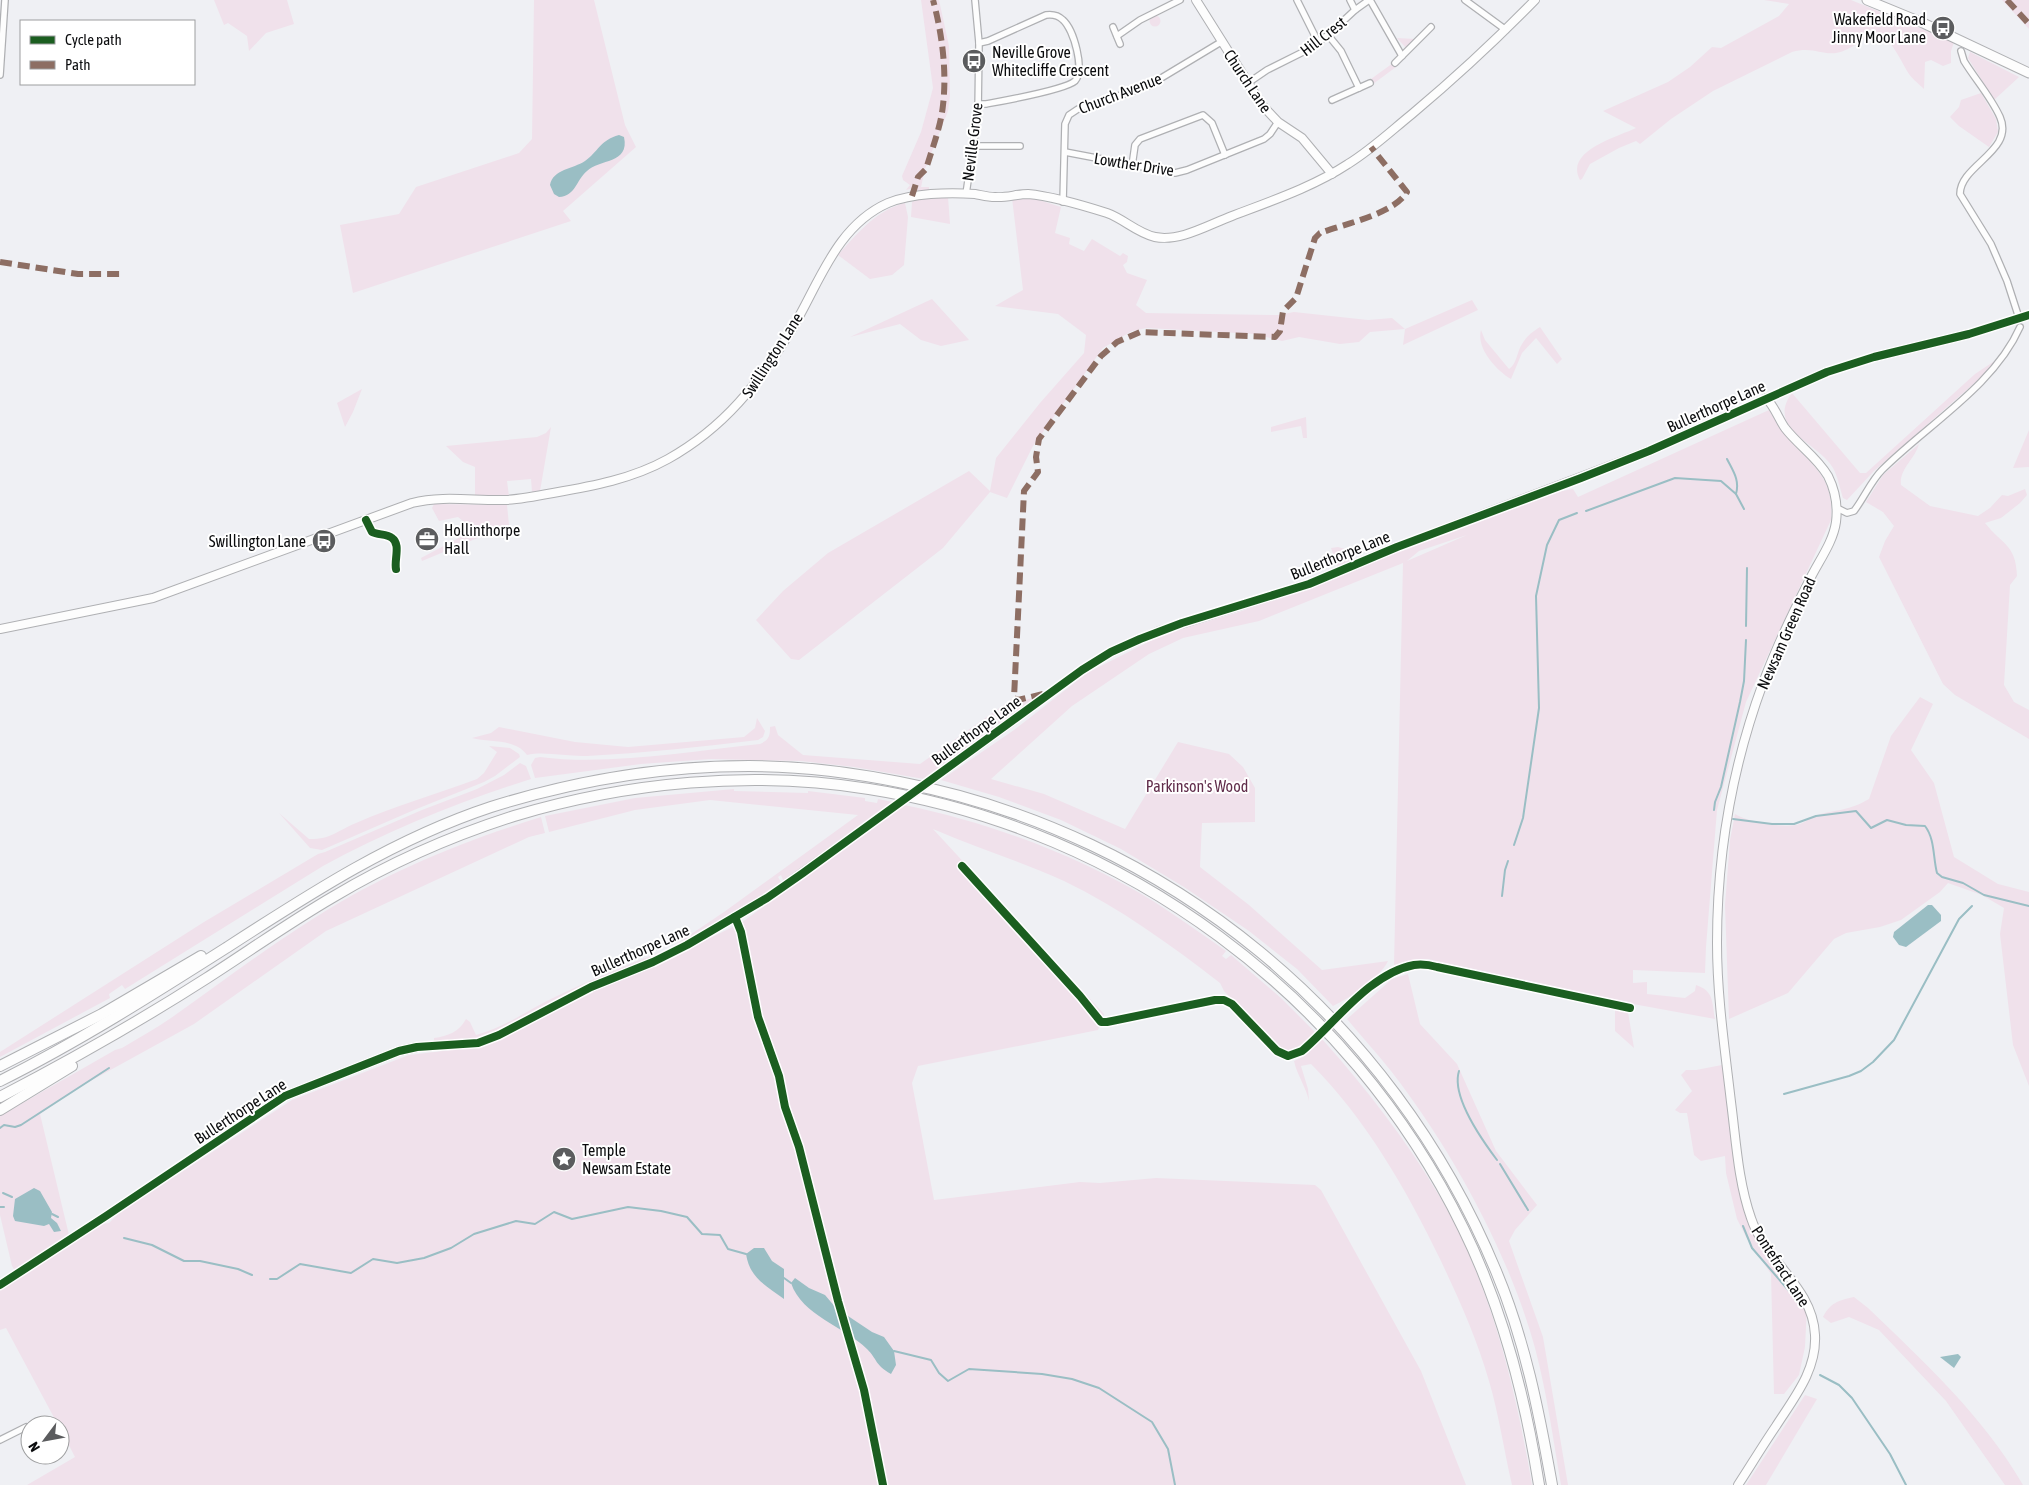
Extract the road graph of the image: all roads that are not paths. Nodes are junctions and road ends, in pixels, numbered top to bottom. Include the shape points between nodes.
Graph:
1 (5, 0) edge
2 (975, 0) edge
3 (1180, 0) edge
4 (1196, 0) edge
5 (1297, 0) edge
6 (1350, 0) edge
7 (1370, 0) edge
8 (1464, 0) edge
9 (1536, 0) edge
10 (1867, 0) edge
11 (1355, 10) junction
12 (1114, 27) dead end
13 (1430, 28) dead end
14 (1506, 30) junction
15 (1328, 35) junction
16 (1117, 36) junction
17 (1221, 42) junction
18 (1318, 42) junction
19 (978, 43) junction
20 (1120, 44) dead end
21 (1961, 51) dead end
22 (1402, 56) junction
23 (1395, 63) dead end
24 (2029, 73) edge
25 (0, 75) edge
26 (1248, 83) junction
27 (1370, 83) dead end
28 (1359, 88) junction
29 (1332, 100) dead end
30 (978, 104) junction
31 (1278, 122) junction
32 (972, 146) junction
33 (1020, 146) dead end
34 (1065, 152) junction
35 (1225, 155) junction
36 (1132, 166) junction
37 (1332, 174) junction
38 (966, 194) junction
39 (1063, 202) junction
40 (2029, 315) edge
41 (2019, 318) junction
42 (2020, 327) dead end
43 (1766, 398) junction
44 (1837, 508) junction
45 (0, 629) edge
46 (330, 881) junction
47 (126, 1011) junction
48 (1723, 1026) joint
49 (109, 1038) junction
50 (0, 1066) edge
51 (0, 1071) edge
52 (0, 1081) edge
53 (0, 1098) edge
54 (0, 1110) edge
55 (0, 1285) edge
56 (20, 1430) edge
57 (0, 1440) edge
58 (1539, 1485) edge
59 (1552, 1485) edge
60 (1738, 1485) edge

1 - 25 street
2 - 19 street, Neville Grove
3 - 16 street
4 - 17 street, Church Lane
5 - 18 street
6 - 11 street
7 - 11 street, Hill Crest
7 - 22 street
8 - 14 street
9 - 14 street, Swillington Lane
10 - 24 main road
11 - 15 street, Hill Crest
12 - 16 street
13 - 22 street
14 - 37 street, Swillington Lane via 1391,132
15 - 18 street, Hill Crest
15 - 28 street via 1341,51
16 - 20 street
17 - 26 street, Church Lane
17 - 34 street, Church Avenue via 1148,86 1073,112 1065,124
18 - 26 street, Hill Crest
19 - 30 street, Neville Grove
19 - 30 street via 1046,15 1056,15 1070,29 1080,70 1075,80 1062,87
21 - 41 street via 1964,61 2000,117 2003,130 1992,153 1960,186 1960,194 1992,244
22 - 23 street
26 - 31 street, Church Lane
27 - 28 street
28 - 29 street
30 - 32 street, Neville Grove
31 - 35 street, Lowther Drive via 1264,139
31 - 37 street, Church Lane via 1302,138
32 - 33 street
32 - 38 street, Neville Grove
34 - 36 street, Lowther Drive
34 - 39 street, Church Avenue
35 - 36 street, Lowther Drive via 1175,173
35 - 36 street via 1212,123 1203,115 1140,139 1135,145
37 - 39 street, Swillington Lane via 1199,229 1167,238 1149,235 1108,213
38 - 39 street, Swillington Lane via 1000,197 1030,194
38 - 45 street, Swillington Lane via 906,197 888,203 865,218 829,259 778,352 741,402 696,441 668,459 635,474 601,484 510,500 443,498 420,501 153,598
40 - 41 street, Bullerthorpe Lane
41 - 43 street, Bullerthorpe Lane via 1850,364
42 - 44 street via 2003,359 1880,472 1854,511 1847,513
43 - 44 street via 1784,426 1820,465 1832,485
43 - 55 street, Bullerthorpe Lane, bridge via 1649,451 1309,584 1182,623 1111,652 803,873 735,918 653,962 591,987 499,1035 478,1043 417,1046 399,1051 285,1096
44 - 48 street, Newsam Green Road via 1831,540 1769,667 1732,787 1718,882 1717,944
46 - 47 highway
46 - 50 highway via 111,1010
46 - 59 highway via 434,828 527,796 666,770 749,766 862,775 943,790 1000,808 1100,848 1165,883 1270,960 1346,1033 1408,1111 1456,1187 1497,1273 1530,1372
47 - 51 highway
47 - 52 highway
48 - 60 street, Pontefract Lane via 1742,1186 1751,1220 1765,1245 1806,1300 1816,1337 1813,1360 1804,1383
49 - 53 highway
49 - 54 highway via 68,1069
49 - 58 highway via 296,919 378,872 461,834 550,806 670,785 763,780 868,788 984,816 1087,856 1137,882 1189,915 1276,982 1333,1038 1367,1078 1404,1126 1461,1224 1479,1262 1513,1360
56 - 57 street

